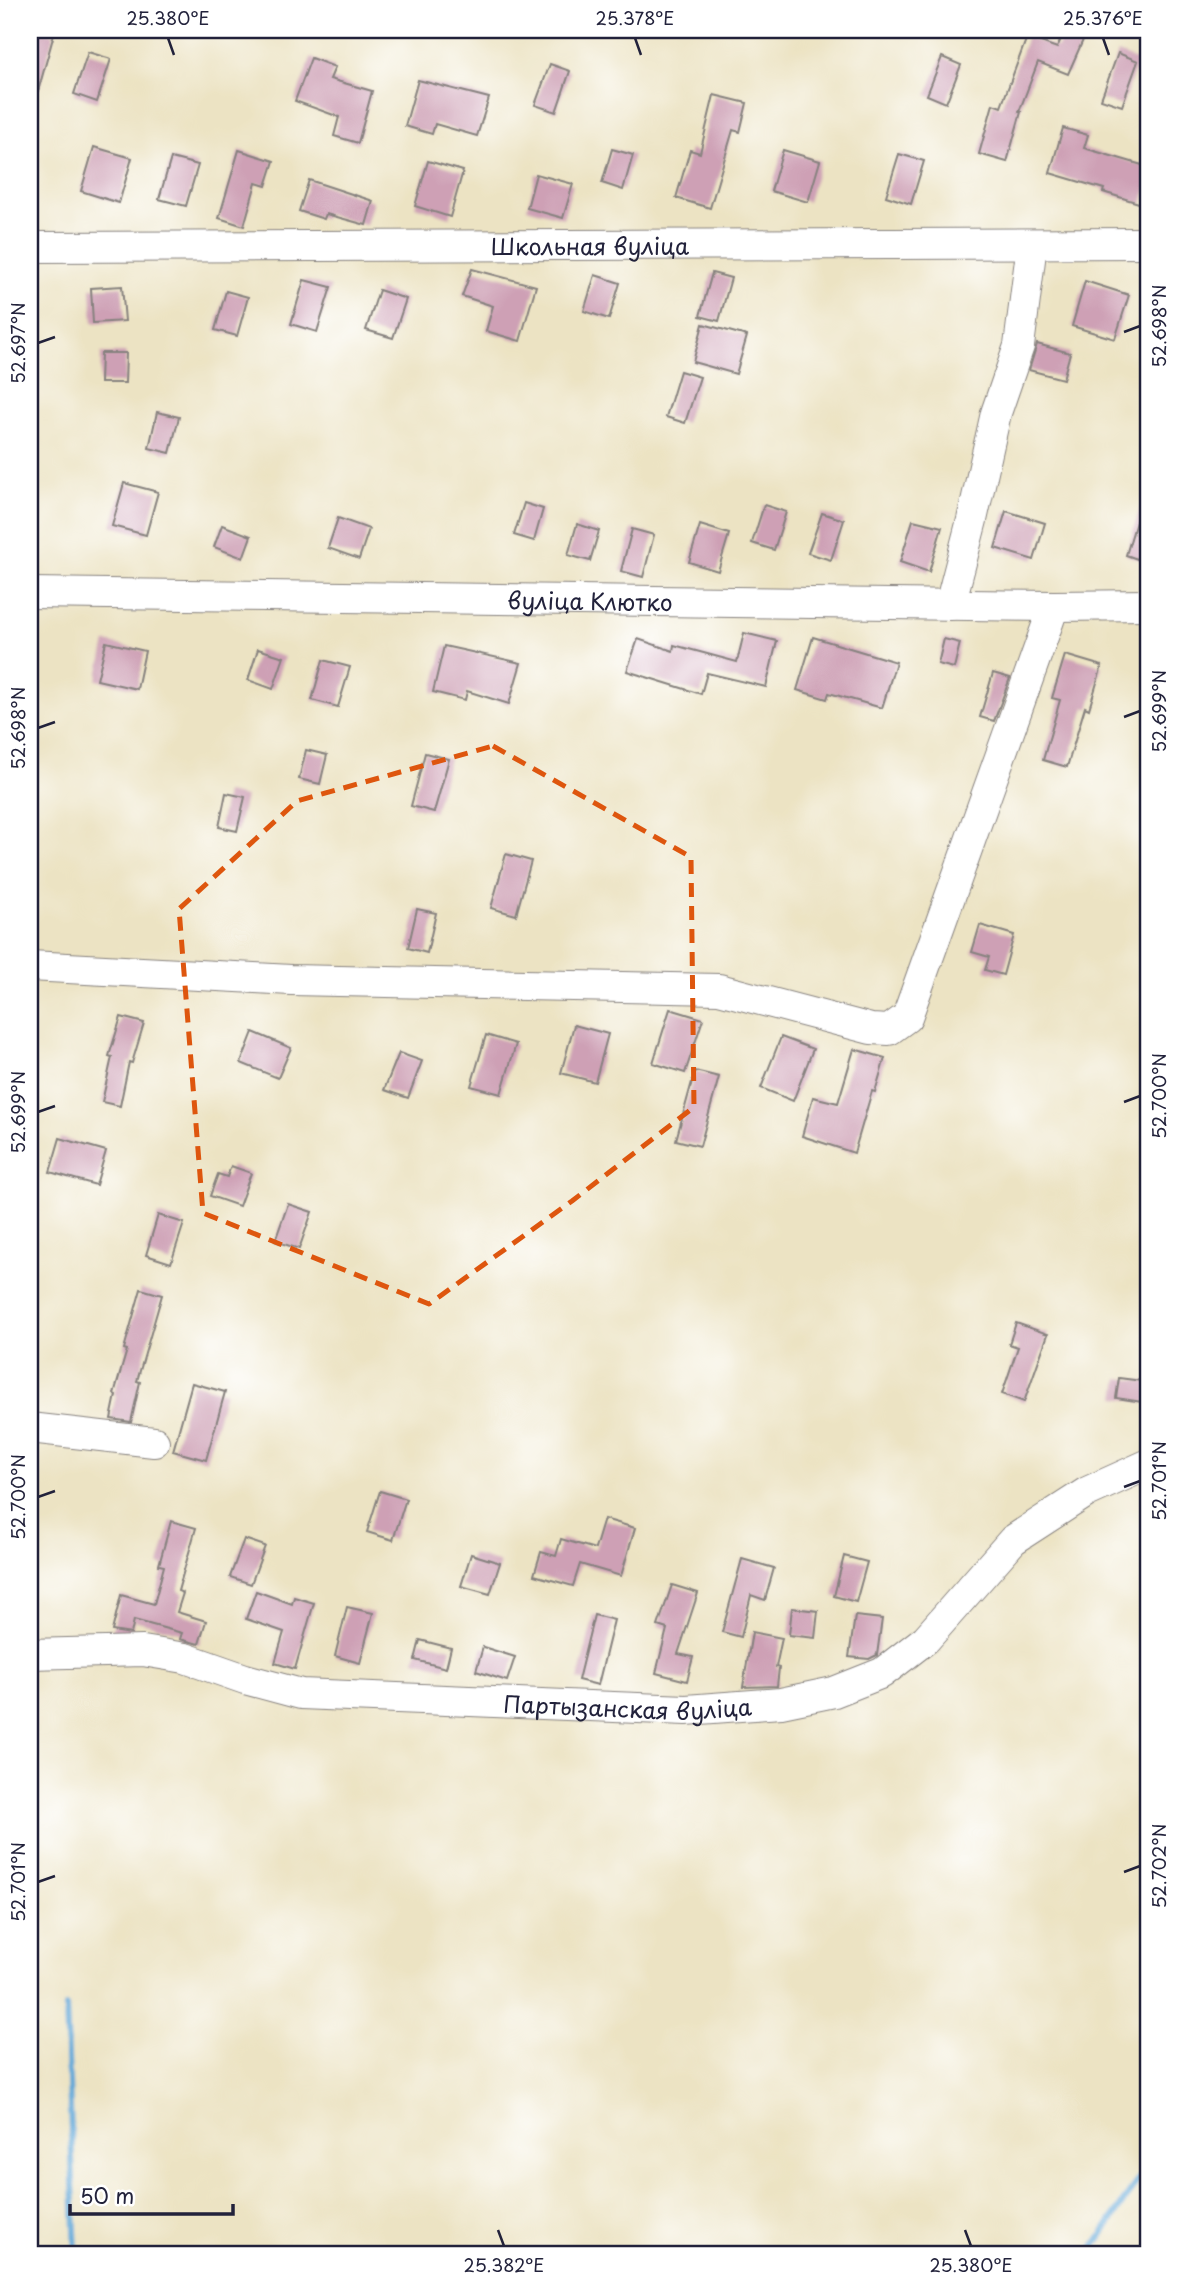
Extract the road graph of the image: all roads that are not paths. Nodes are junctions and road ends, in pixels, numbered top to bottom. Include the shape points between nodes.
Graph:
1 (1149, 243) edge
2 (1032, 244) junction
3 (30, 247) edge
4 (30, 593) edge
5 (950, 605) junction
6 (1149, 605) edge
7 (1054, 606) junction
8 (30, 966) edge
9 (30, 1428) edge
10 (154, 1442) dead end
11 (1149, 1464) edge
12 (30, 1654) edge

1 - 2 street, Школьная вуліца
2 - 3 street, Школьная вуліца
2 - 5 street via 1019,345 996,413
4 - 5 street, вуліца Клютко
5 - 7 street, вуліца Клютко
6 - 7 street, вуліца Клютко
7 - 8 street via 907,1017 889,1030 871,1030 719,989 291,980
9 - 10 street
11 - 12 street, Партызанская вуліца via 1087,1492 1013,1540 926,1639 882,1673 834,1692 781,1703 686,1710 301,1694 185,1658 143,1651

